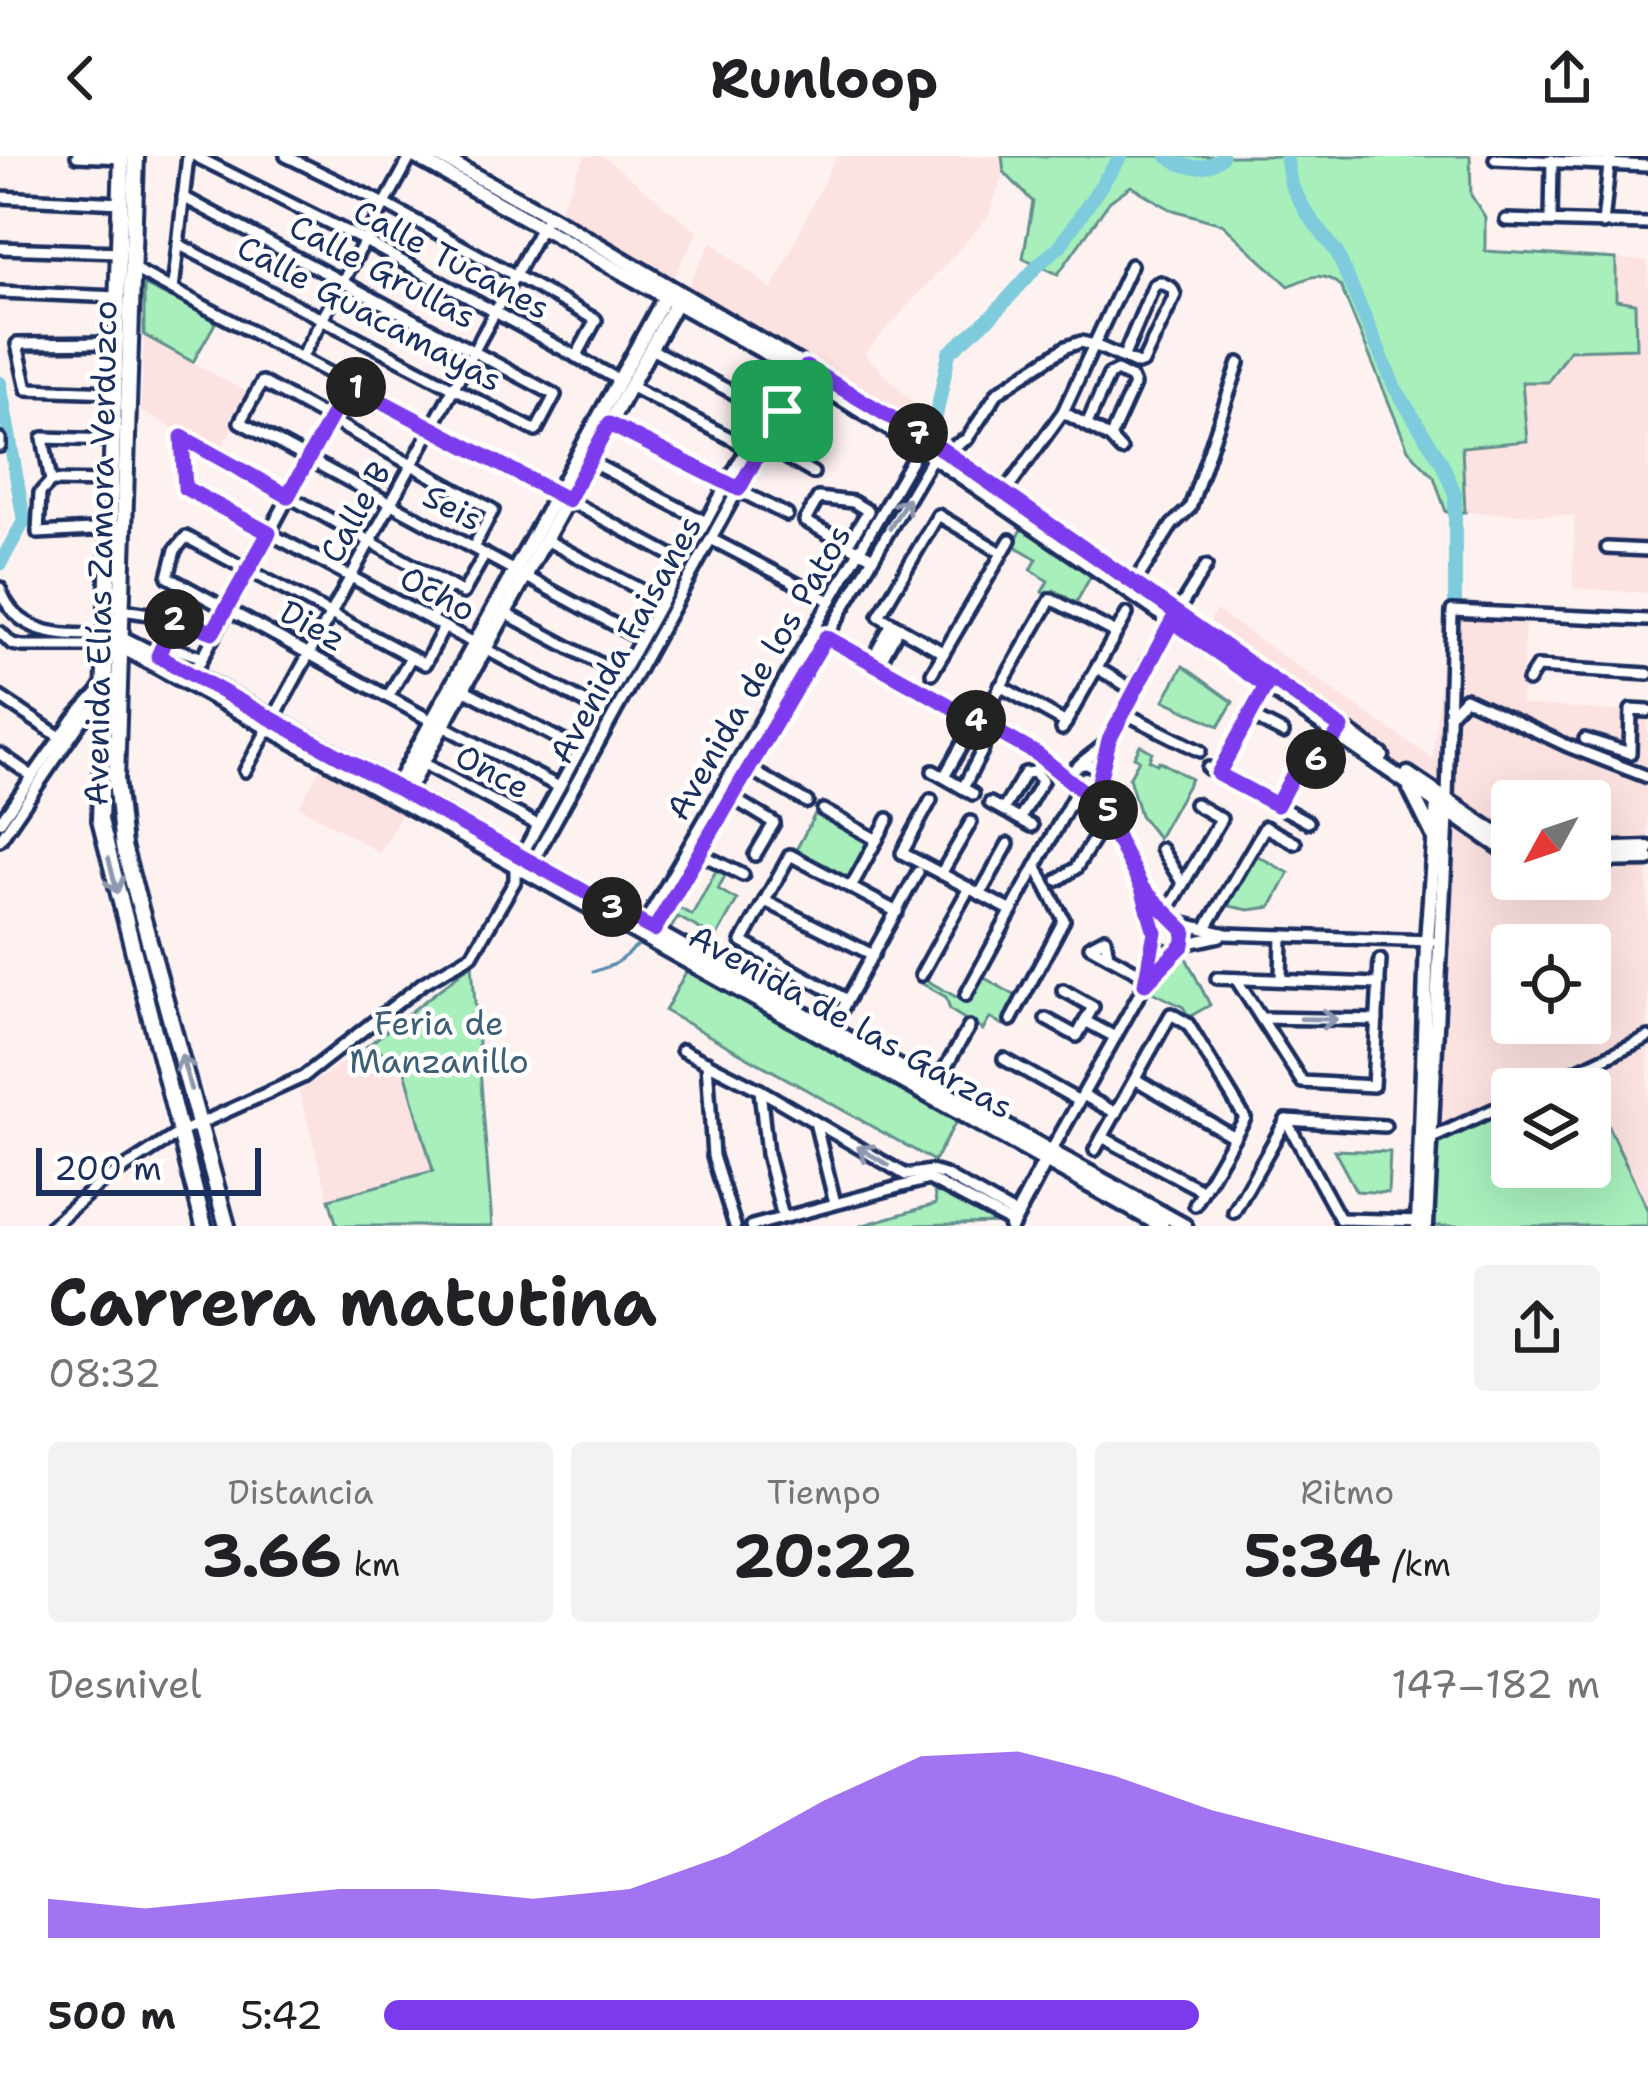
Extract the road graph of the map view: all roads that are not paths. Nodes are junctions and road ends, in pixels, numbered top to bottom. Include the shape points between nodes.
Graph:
1 (76, 156) edge
2 (191, 156) edge
3 (286, 156) edge
4 (413, 156) edge
5 (439, 156) edge
6 (127, 157) edge
7 (1495, 159) edge
8 (1552, 159) edge
9 (1610, 160) edge
10 (1648, 166) edge
11 (0, 197) edge
12 (184, 197) junction
13 (121, 203) junction
14 (385, 204) junction
15 (545, 220) junction
16 (1506, 220) dead end
17 (1551, 221) junction
18 (1603, 224) junction
19 (1648, 224) edge
20 (365, 241) junction
21 (178, 244) junction
22 (0, 248) edge
23 (119, 257) junction
24 (1131, 265) dead end
25 (134, 269) junction
26 (515, 275) junction
27 (344, 280) junction
28 (173, 290) junction
29 (0, 292) edge
30 (673, 295) junction
31 (118, 297) junction
32 (494, 313) junction
33 (323, 317) junction
34 (116, 343) junction
35 (1094, 345) junction
36 (651, 349) junction
37 (474, 350) junction
38 (576, 357) junction
39 (301, 358) junction
40 (1123, 358) junction
41 (1239, 363) dead end
42 (799, 367) junction
43 (625, 383) junction
44 (349, 384) junction
45 (454, 387) junction
46 (115, 392) junction
47 (767, 411) junction
48 (1063, 412) junction
49 (331, 420) junction
50 (609, 424) junction
51 (1088, 424) junction
52 (432, 428) junction
53 (536, 431) joint
54 (1110, 438) junction
55 (113, 440) junction
56 (921, 442) junction
57 (763, 444) junction
58 (747, 447) junction
59 (1121, 450) dead end
60 (938, 451) junction
61 (308, 459) junction
62 (589, 461) junction
63 (412, 465) junction
64 (813, 473) dead end
65 (51, 481) junction
66 (112, 482) junction
67 (727, 484) junction
68 (739, 489) junction
69 (1005, 492) junction
70 (288, 496) junction
71 (562, 497) junction
72 (391, 503) junction
73 (787, 515) dead end
74 (706, 522) junction
75 (110, 529) junction
76 (269, 533) junction
77 (711, 539) junction
78 (545, 540) junction
79 (1010, 540) dead end
80 (370, 542) junction
81 (854, 547) junction
82 (473, 548) junction
83 (1607, 548) dead end
84 (1648, 550) edge
85 (1002, 553) junction
86 (485, 554) junction
87 (873, 558) junction
88 (684, 562) junction
89 (1206, 566) dead end
90 (248, 570) junction
91 (520, 573) junction
92 (351, 577) junction
93 (1134, 584) junction
94 (449, 585) junction
95 (0, 589) edge
96 (193, 591) junction
97 (662, 601) junction
98 (830, 601) junction
99 (227, 609) junction
100 (123, 610) junction
101 (505, 613) junction
102 (331, 614) junction
103 (1127, 614) dead end
104 (1174, 617) junction
105 (175, 618) junction
106 (431, 620) junction
107 (1648, 620) edge
108 (25, 624) junction
109 (895, 625) junction
110 (444, 627) junction
111 (814, 629) junction
112 (0, 632) edge
113 (213, 632) junction
114 (1116, 633) junction
115 (826, 637) junction
116 (641, 639) junction
117 (63, 640) junction
118 (114, 641) junction
119 (12, 644) junction
120 (480, 646) junction
121 (160, 650) junction
122 (944, 653) junction
123 (309, 654) junction
124 (201, 657) junction
125 (410, 657) junction
126 (874, 664) junction
127 (1097, 668) junction
128 (932, 673) dead end
129 (621, 674) junction
130 (1648, 674) edge
131 (190, 679) junction
132 (1528, 681) dead end
133 (1000, 686) junction
134 (1266, 686) junction
135 (463, 689) junction
136 (1135, 691) junction
137 (104, 692) junction
138 (0, 697) edge
139 (388, 697) junction
140 (987, 710) dead end
141 (601, 711) junction
142 (1648, 711) edge
143 (1124, 713) junction
144 (1250, 716) junction
145 (1448, 716) junction
146 (271, 723) junction
147 (438, 723) junction
148 (982, 728) junction
149 (1339, 731) junction
150 (1283, 733) dead end
151 (60, 737) junction
152 (1585, 739) dead end
153 (1109, 740) junction
154 (580, 750) junction
155 (1200, 751) dead end
156 (0, 754) edge
157 (1041, 757) junction
158 (1318, 760) junction
159 (422, 764) junction
160 (742, 765) junction
161 (1078, 765) junction
162 (1333, 770) dead end
163 (245, 771) dead end
164 (933, 771) dead end
165 (1035, 772) junction
166 (32, 776) junction
167 (944, 777) junction
168 (1648, 777) edge
169 (1099, 779) junction
170 (1406, 782) junction
171 (559, 787) junction
172 (1077, 787) junction
173 (398, 795) junction
174 (731, 796) junction
175 (931, 800) dead end
176 (1443, 801) junction
177 (807, 802) dead end
178 (990, 803) dead end
179 (1195, 804) dead end
180 (1277, 805) junction
181 (4, 809) edge
182 (823, 810) dead end
183 (1003, 810) junction
184 (888, 819) dead end
185 (1020, 819) junction
186 (0, 822) edge
187 (970, 822) dead end
188 (1308, 822) dead end
189 (1104, 823) junction
190 (538, 825) junction
191 (1467, 825) junction
192 (1031, 826) dead end
193 (1491, 831) edge
194 (1440, 834) junction
195 (0, 840) edge
196 (877, 840) junction
197 (1491, 841) edge
198 (1295, 843) dead end
199 (1008, 844) dead end
200 (1120, 845) junction
201 (1648, 848) edge
202 (1160, 849) dead end
203 (1611, 849) edge
204 (699, 853) junction
205 (755, 855) dead end
206 (1648, 859) edge
207 (1611, 860) edge
208 (1036, 866) junction
209 (522, 869) junction
210 (918, 872) dead end
211 (941, 874) junction
212 (743, 875) dead end
213 (1058, 880) dead end
214 (1183, 884) junction
215 (851, 887) junction
216 (969, 888) junction
217 (1142, 888) junction
218 (980, 894) junction
219 (765, 901) junction
220 (1168, 910) junction
221 (1012, 911) junction
222 (897, 912) junction
223 (1178, 922) junction
224 (1206, 928) junction
225 (646, 932) junction
226 (1226, 934) junction
227 (1155, 936) junction
228 (1282, 936) junction
229 (1433, 941) junction
230 (1179, 948) junction
231 (872, 956) junction
232 (1108, 956) dead end
233 (1380, 961) dead end
234 (922, 975) dead end
235 (1217, 978) dead end
236 (1236, 979) junction
237 (1148, 980) junction
238 (1281, 980) junction
239 (1379, 984) junction
240 (1063, 990) dead end
241 (966, 995) dead end
242 (847, 1000) junction
243 (1046, 1018) dead end
244 (1261, 1018) junction
245 (1011, 1019) dead end
246 (1086, 1019) junction
247 (1377, 1020) junction
248 (969, 1027) dead end
249 (830, 1033) junction
250 (1116, 1035) junction
251 (1648, 1037) edge
252 (682, 1050) dead end
253 (1004, 1059) dead end
254 (706, 1062) junction
255 (1582, 1068) edge
256 (1135, 1079) junction
257 (934, 1087) junction
258 (760, 1090) junction
259 (1082, 1095) junction
260 (1117, 1110) junction
261 (1491, 1110) edge
262 (1286, 1120) junction
263 (199, 1122) junction
264 (815, 1122) junction
265 (1385, 1126) dead end
266 (179, 1133) junction
267 (1102, 1137) junction
268 (1234, 1137) junction
269 (1425, 1140) junction
270 (1095, 1150) dead end
271 (1048, 1156) junction
272 (922, 1177) junction
273 (1203, 1191) junction
274 (835, 1203) junction
275 (1195, 1205) dead end
276 (1234, 1212) dead end
277 (783, 1217) junction
278 (1013, 1221) edge
279 (1338, 1222) edge
280 (1422, 1223) edge
281 (1180, 1225) edge
282 (51, 1226) edge
283 (204, 1226) edge
284 (227, 1226) edge
285 (735, 1226) edge
286 (752, 1226) edge
287 (1162, 1226) edge

1 - 6 street
2 - 12 street
2 - 20 street, Calle Tucanes
3 - 14 street
4 - 14 street
4 - 15 main road
5 - 15 main road
6 - 13 main road, Avenida Elías Zamora Verduzco
6 - 25 main road, Avenida Elías Zamora Verduzco
7 - 8 street
8 - 9 street
8 - 17 street
9 - 10 street
9 - 18 street
11 - 13 street
12 - 21 street
12 - 27 street, Calle Grullas
13 - 23 main road, Avenida Elías Zamora Verduzco
14 - 20 street
14 - 26 street
15 - 26 street, Calle B
15 - 30 main road
16 - 17 street
17 - 18 street
18 - 19 street
20 - 27 street
20 - 32 street, Calle Tucanes
21 - 28 street
21 - 33 street, Calle Guacamayas
22 - 23 street
23 - 25 street
23 - 31 main road, Avenida Elías Zamora Verduzco
24 - 35 street
25 - 28 street
25 - 100 main road, Avenida Elías Zamora Verduzco
26 - 32 street, Calle B
26 - 38 street via 596,320
27 - 33 street
27 - 37 street, Calle Grullas
28 - 39 street
29 - 31 street
30 - 36 main road
30 - 42 main road
30 - 43 main road
31 - 34 main road, Avenida Elías Zamora Verduzco
32 - 37 street, Calle B
32 - 38 street, Calle Tucanes
33 - 39 street
33 - 45 street, Calle Guacamayas
34 - 46 main road, Avenida Elías Zamora Verduzco
34 - 46 street via 17,344 27,389
35 - 40 street
35 - 48 street
35 - 60 street, Avenida de los Patos via 1066,347 1026,370 998,392 967,439
36 - 43 main road
36 - 47 street
37 - 45 street, Calle B
37 - 53 street, Calle Grullas via 556,395
38 - 43 street, Calle Tucanes
39 - 44 street
40 - 40 street via 1154,286 1172,288 1146,358
41 - 93 street via 1190,508
42 - 47 street, Avenida Faisanes
42 - 56 main road
42 - 57 street, Avenida Faisanes
43 - 50 main road
43 - 58 street, Calle Tucanes
43 - 71 main road
44 - 49 street
44 - 52 street
45 - 52 street, Calle B
45 - 53 street, Calle Guacamayas
46 - 55 main road, Avenida Elías Zamora Verduzco
47 - 58 street, Avenida Faisanes
48 - 51 street
48 - 69 street
49 - 61 street
49 - 61 street, Seis via 262,382 240,422
49 - 63 street
50 - 62 main road
50 - 67 street
51 - 54 street
51 - 54 street via 1109,375 1131,378
52 - 63 street, Calle B
52 - 71 street
54 - 59 street
55 - 65 street via 43,438
55 - 66 main road, Avenida Elías Zamora Verduzco
56 - 60 main road
56 - 81 street, Avenida de los Patos
57 - 64 street
57 - 68 street, Avenida Faisanes
58 - 67 street, Avenida Faisanes
60 - 69 main road
87 -> 60 street, Avenida de los Patos
60 - 104 main road
61 - 70 street
61 - 72 street, Seis
62 - 71 main road
62 - 74 street
63 - 72 street, Calle B
63 - 82 street via 493,510
65 - 66 street
65 - 75 street via 40,493 38,533
66 - 75 main road, Avenida Elías Zamora Verduzco
67 - 68 street
67 - 74 street, Avenida Faisanes
68 - 73 street
68 - 77 street, Avenida Faisanes
69 - 93 main road
70 - 76 street
70 - 76 street, Ocho via 182,437 185,488
70 - 80 street
71 - 78 main road
71 - 88 street
71 - 91 main road
72 - 80 street, Calle B
72 - 82 street, Seis
74 - 88 street, Avenida Faisanes
75 - 118 main road, Avenida Elías Zamora Verduzco
76 - 90 street
76 - 92 street, Ocho
77 - 98 street
77 - 209 street, Avenida Faisanes
78 - 91 main road
78 - 97 street
79 - 85 street
80 - 92 street, Calle B
80 - 94 street
81 - 81 street via 805,521 818,498 868,511
81 - 87 street
81 - 98 street, Avenida de los Patos
82 - 86 street, Seis
83 - 84 street
85 - 109 street via 938,515 879,616
85 - 122 street
86 - 91 street, Seis
86 - 94 street via 463,593
87 - 115 street, Avenida de los Patos
88 - 97 street, Avenida Faisanes
89 - 104 street
90 - 96 street, Diez via 186,536 168,577
90 - 99 street
90 - 102 street
91 - 101 main road
91 - 116 street, Seis
91 - 120 main road
92 - 102 street, Calle B
92 - 106 street, Ocho
93 - 104 main road
94 - 106 street
95 - 108 street
96 - 99 street, Diez
96 - 105 street
97 - 116 street, Avenida Faisanes
98 - 111 street, Avenida de los Patos
99 - 113 street
99 - 123 street, Diez
100 - 105 street
100 - 118 main road, Avenida Elías Zamora Verduzco
101 - 120 main road
101 - 129 street
102 - 123 street, Calle B
102 - 125 street
103 - 114 street
104 - 134 main road
104 - 136 street
104 - 149 main road
105 - 113 street
105 - 121 street
106 - 110 street, Ocho
107 - 145 street via 1452,611
108 - 117 street
108 - 119 street
109 - 122 street
109 - 126 street
110 - 120 street, Ocho
110 - 125 street via 425,664
111 - 115 street
111 - 160 street, Avenida de los Patos
112 - 119 street
113 - 124 street
114 - 127 street
114 - 133 street via 1052,599
115 - 126 street
115 - 160 street, Avenida de los Patos
116 - 129 street, Avenida Faisanes
117 - 118 street, Avenida de las Garzas
117 - 119 street
118 - 121 main road
118 - 131 main road, Avenida de las Garzas
118 - 137 main road, Avenida Elías Zamora Verduzco
263 -> 118 main road, Avenida Elías Zamora Verduzco via 123,846
120 - 135 main road
120 - 141 street, Ocho
120 - 147 main road
121 - 124 street
121 - 131 main road
122 - 128 street
123 - 139 street, Diez
123 - 146 street, Calle B
124 - 131 street
125 - 139 street
126 - 148 street
127 - 133 street via 1064,726
127 - 136 street
129 - 141 street, Avenida Faisanes
130 - 132 street via 1537,668
131 - 146 main road, Avenida de las Garzas
133 - 140 street
134 - 144 street
134 - 149 main road
135 - 147 main road
135 - 154 street
136 - 143 street
137 - 151 street
137 - 195 street
137 -> 266 main road, Avenida Elías Zamora Verduzco via 100,820
138 - 151 street
139 - 147 street, Diez
141 - 154 street, Avenida Faisanes
142 - 152 street via 1631,710 1630,753
143 - 153 street
143 - 155 street
144 - 150 street
144 - 180 street via 1213,771
145 - 168 street via 1466,698
145 - 176 street
146 - 163 street, Calle B
146 - 173 main road, Avenida de las Garzas
147 - 159 main road
147 - 171 street, Diez
147 - 173 main road
148 - 157 street
148 - 167 street via 965,740
148 - 167 street via 968,791
149 - 158 street
149 - 170 main road
149 - 176 main road
151 - 166 street
153 - 161 street
153 - 169 street
154 - 171 street, Avenida Faisanes
156 - 166 street
157 - 161 street
157 - 165 street
157 - 172 street
158 - 162 street
158 - 180 street via 1305,752
159 - 173 main road
159 - 190 street, Once
160 - 174 street, Avenida de los Patos
160 - 177 street
160 - 225 street, Avenida de los Patos
161 - 169 street via 1093,766
161 - 172 street
164 - 167 street
165 - 183 street via 1025,773
165 - 185 street via 1042,781
166 - 181 street
169 - 172 street via 1094,789
169 - 200 street
170 - 176 main road
170 - 194 main road
171 - 190 street, Avenida Faisanes
172 - 189 street
172 - 208 street
173 - 209 main road, Avenida de las Garzas
174 - 204 street, Avenida de los Patos
174 - 205 street via 774,823
175 - 211 street via 902,853
176 - 191 main road
176 - 193 main road
176 - 194 main road
178 - 183 street
179 - 214 street via 1221,819
180 - 188 street
181 - 186 street
182 - 196 street
183 - 185 street
184 - 196 street
185 - 192 street
187 - 211 street
189 - 200 street
189 - 213 street via 1076,868
190 - 209 street, Avenida Faisanes
191 - 194 main road
191 - 197 main road
194 - 229 main road
196 - 215 street
198 - 224 street via 1265,827
199 - 218 street
200 - 217 street
201 - 203 main road
202 - 214 street
204 - 212 street
204 - 225 street, Avenida de los Patos
206 - 207 main road
208 - 221 street
208 - 245 street via 1064,920
209 - 225 main road, Avenida de las Garzas
209 - 263 street via 472,955 303,1077
210 - 222 street
211 - 216 street
214 - 220 street
215 - 219 street via 790,855
215 - 222 street
216 - 218 street
216 - 234 street
217 - 220 street
217 - 227 street
218 - 221 street
219 - 231 street
219 - 242 street via 742,942
220 - 223 street
221 - 241 street
222 - 231 street
223 - 224 street
223 - 227 street via 1163,922
223 - 230 street via 1185,931
224 - 226 street
225 - 249 main road, Avenida de las Garzas
226 - 228 street
226 - 230 street
227 - 230 street via 1160,948
227 - 237 street
228 - 229 street
228 - 238 street
229 - 269 main road
230 - 237 street
231 - 242 street
232 - 237 street
233 - 239 street
235 - 236 street
236 - 238 street
236 - 244 street
237 - 250 street
238 - 239 street
239 - 247 street
240 - 246 street via 1093,1007
242 - 249 street
243 - 246 street via 1076,1036
244 -> 247 street
244 - 247 street via 1302,1082 1372,1086
246 - 250 street
248 - 257 street
249 - 257 main road
249 - 271 main road, Avenida de las Garzas
250 - 259 street
251 - 255 street
252 - 254 street
253 - 259 street
254 - 258 street
254 - 285 street via 713,1156
256 - 260 street
256 - 268 street
256 - 268 street via 1171,1014 1188,1024 1245,1118
257 - 271 main road
258 - 264 street
258 - 277 street
259 - 260 street
259 - 271 street
260 - 267 street
261 - 269 street
262 - 265 street
262 - 276 street
262 - 279 street
263 - 266 street
263 - 284 main road, Avenida Elías Zamora Verduzco
272 -> 264 street
264 - 274 street
266 - 282 street
266 - 283 main road, Avenida Elías Zamora Verduzco
267 - 270 street
267 - 273 street
268 - 273 street
269 - 280 main road
271 - 278 main road
271 - 281 main road
271 - 287 main road, Avenida de las Garzas
272 - 274 street
272 - 278 street via 931,1171
273 - 275 street
274 - 277 street
277 - 286 street
279 - 280 street

